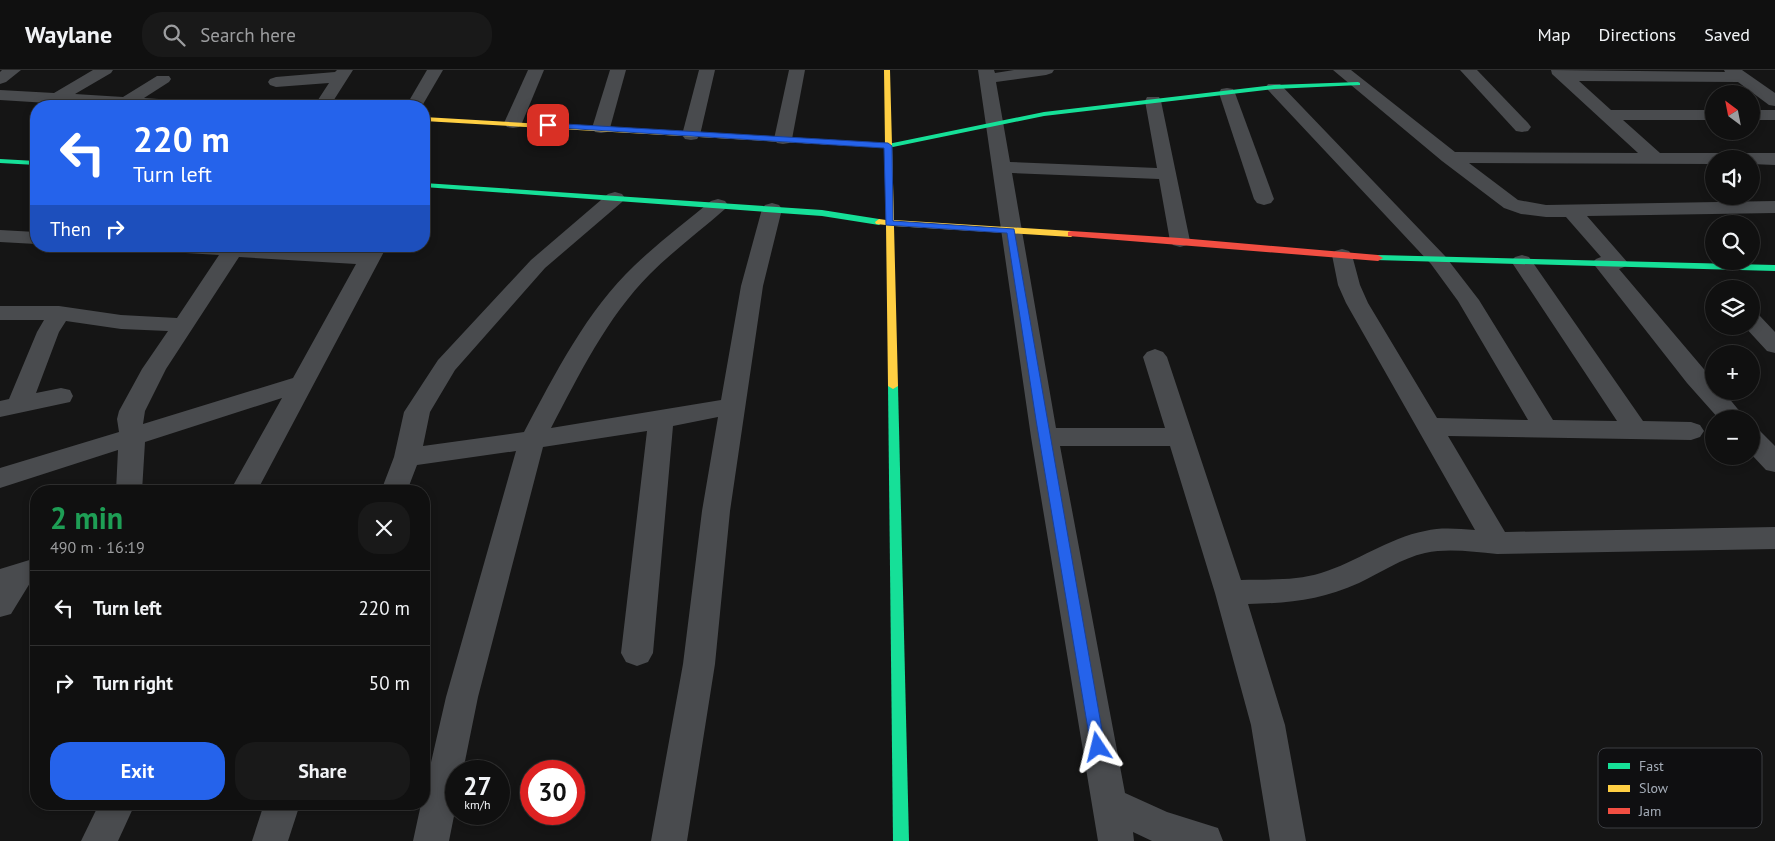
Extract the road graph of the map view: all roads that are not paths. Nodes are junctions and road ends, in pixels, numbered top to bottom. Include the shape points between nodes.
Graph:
1 (13, 70) edge
2 (105, 70) edge
3 (435, 70) edge
4 (536, 70) edge
5 (618, 70) edge
6 (707, 70) edge
7 (797, 70) edge
8 (887, 70) edge
9 (1046, 70) edge
10 (1341, 70) edge
11 (1468, 70) edge
12 (1560, 73) edge
13 (1736, 73) edge
14 (343, 74) edge
15 (987, 74) edge
16 (1365, 77) edge
17 (163, 78) dead end
18 (0, 79) edge
19 (276, 82) dead end
20 (1274, 86) junction
21 (1227, 93) junction
22 (0, 95) edge
23 (54, 100) joint
24 (130, 100) edge
25 (326, 100) edge
26 (418, 100) edge
27 (1154, 101) junction
28 (1775, 101) edge
29 (1607, 115) junction
30 (1705, 115) edge
31 (1760, 115) edge
32 (1775, 115) edge
33 (430, 119) edge
34 (513, 123) junction
35 (995, 123) junction
36 (601, 128) junction
37 (1522, 128) dead end
38 (691, 135) junction
39 (783, 139) junction
40 (888, 146) junction
41 (1448, 157) junction
42 (1655, 158) junction
43 (0, 161) edge
44 (1771, 162) edge
45 (30, 163) edge
46 (1002, 167) junction
47 (1168, 174) junction
48 (430, 185) edge
49 (615, 198) junction
50 (1264, 199) dead end
51 (718, 206) junction
52 (1775, 207) edge
53 (772, 209) junction
54 (1572, 211) junction
55 (889, 223) junction
56 (1011, 230) junction
57 (0, 236) edge
58 (30, 238) edge
59 (1180, 241) junction
60 (232, 252) edge
61 (374, 252) edge
62 (1342, 255) junction
63 (1438, 260) junction
64 (1522, 261) junction
65 (1610, 263) junction
66 (1774, 268) edge
67 (0, 313) edge
68 (60, 313) junction
69 (185, 325) junction
70 (1760, 329) edge
71 (1774, 344) edge
72 (1155, 357) dead end
73 (304, 383) junction
74 (61, 396) dead end
75 (733, 406) junction
76 (10, 407) edge
77 (1726, 410) edge
78 (662, 420) junction
79 (1430, 427) junction
80 (1546, 429) junction
81 (1636, 430) junction
82 (1691, 431) dead end
83 (132, 437) junction
84 (1044, 437) junction
85 (1180, 437) junction
86 (532, 441) junction
87 (1760, 447) edge
88 (407, 457) junction
89 (1775, 463) edge
90 (0, 478) edge
91 (129, 485) edge
92 (247, 485) edge
93 (396, 485) edge
94 (1775, 538) edge
95 (1497, 543) junction
96 (18, 575) edge
97 (1230, 593) junction
98 (0, 605) edge
99 (638, 653) dead end
100 (1109, 803) junction
101 (114, 810) edge
102 (280, 810) edge
103 (99, 841) edge
104 (270, 841) edge
105 (431, 841) edge
106 (669, 841) edge
107 (901, 841) edge
108 (1116, 841) edge
109 (1205, 841) edge
110 (1288, 841) edge

1 - 18 street
2 - 23 street
3 - 26 street
4 - 34 street
5 - 36 street
6 - 38 street
7 - 39 street
8 - 40 street
9 - 15 street
10 - 16 street
11 - 37 street
12 - 13 street
12 - 29 street
13 - 28 street
14 - 19 street
14 - 25 street
15 - 35 street
16 - 20 street
16 - 41 street via 1400,115
17 - 24 street
20 - 21 street
20 - 63 street
21 - 27 street
21 - 50 street
22 - 23 street
27 - 35 street
27 - 47 street
29 - 30 street
29 - 42 street
31 - 32 street
33 - 34 street
34 - 36 street
35 - 40 street
35 - 46 street
36 - 38 street
38 - 39 street
39 - 40 street
40 - 55 street
41 - 42 street
41 - 54 street via 1511,204 1546,211
42 - 44 street
43 - 45 street
46 - 47 street
46 - 56 street
47 - 59 street
48 - 49 street
49 - 51 street
49 - 88 street via 538,264 446,365 418,412
51 - 53 street
51 - 86 street via 642,270 608,310
52 - 54 street
53 - 55 street
53 - 75 street via 752,286
54 - 65 street
55 - 56 street
55 - 107 street
56 - 59 street
56 - 84 street
57 - 58 street
59 - 62 street
60 - 69 street
61 - 73 street
62 - 63 street
62 - 79 street via 1357,303
63 - 64 street
63 - 80 street via 1468,300
64 - 65 street
64 - 81 street
65 - 66 street
65 - 77 street via 1696,377
67 - 68 street
68 - 69 street via 121,322
68 - 76 street
69 - 83 street via 154,369 132,411
70 - 71 street
72 - 85 street
73 - 83 street
73 - 92 street
74 - 76 street
75 - 78 street
75 - 106 street via 716,511 699,664
78 - 86 street
78 - 99 street
79 - 80 street
79 - 95 street
80 - 81 street
81 - 82 street
83 - 90 street
83 - 91 street
84 - 85 street
84 - 100 street
85 - 97 street
86 - 88 street
86 - 105 street via 462,697
87 - 89 street
88 - 93 street
94 - 95 street
95 - 97 street via 1430,541 1415,544 1310,588
96 - 98 street
97 - 110 street via 1268,725
100 - 108 street
100 - 109 street via 1163,828
101 - 103 street
102 - 104 street

